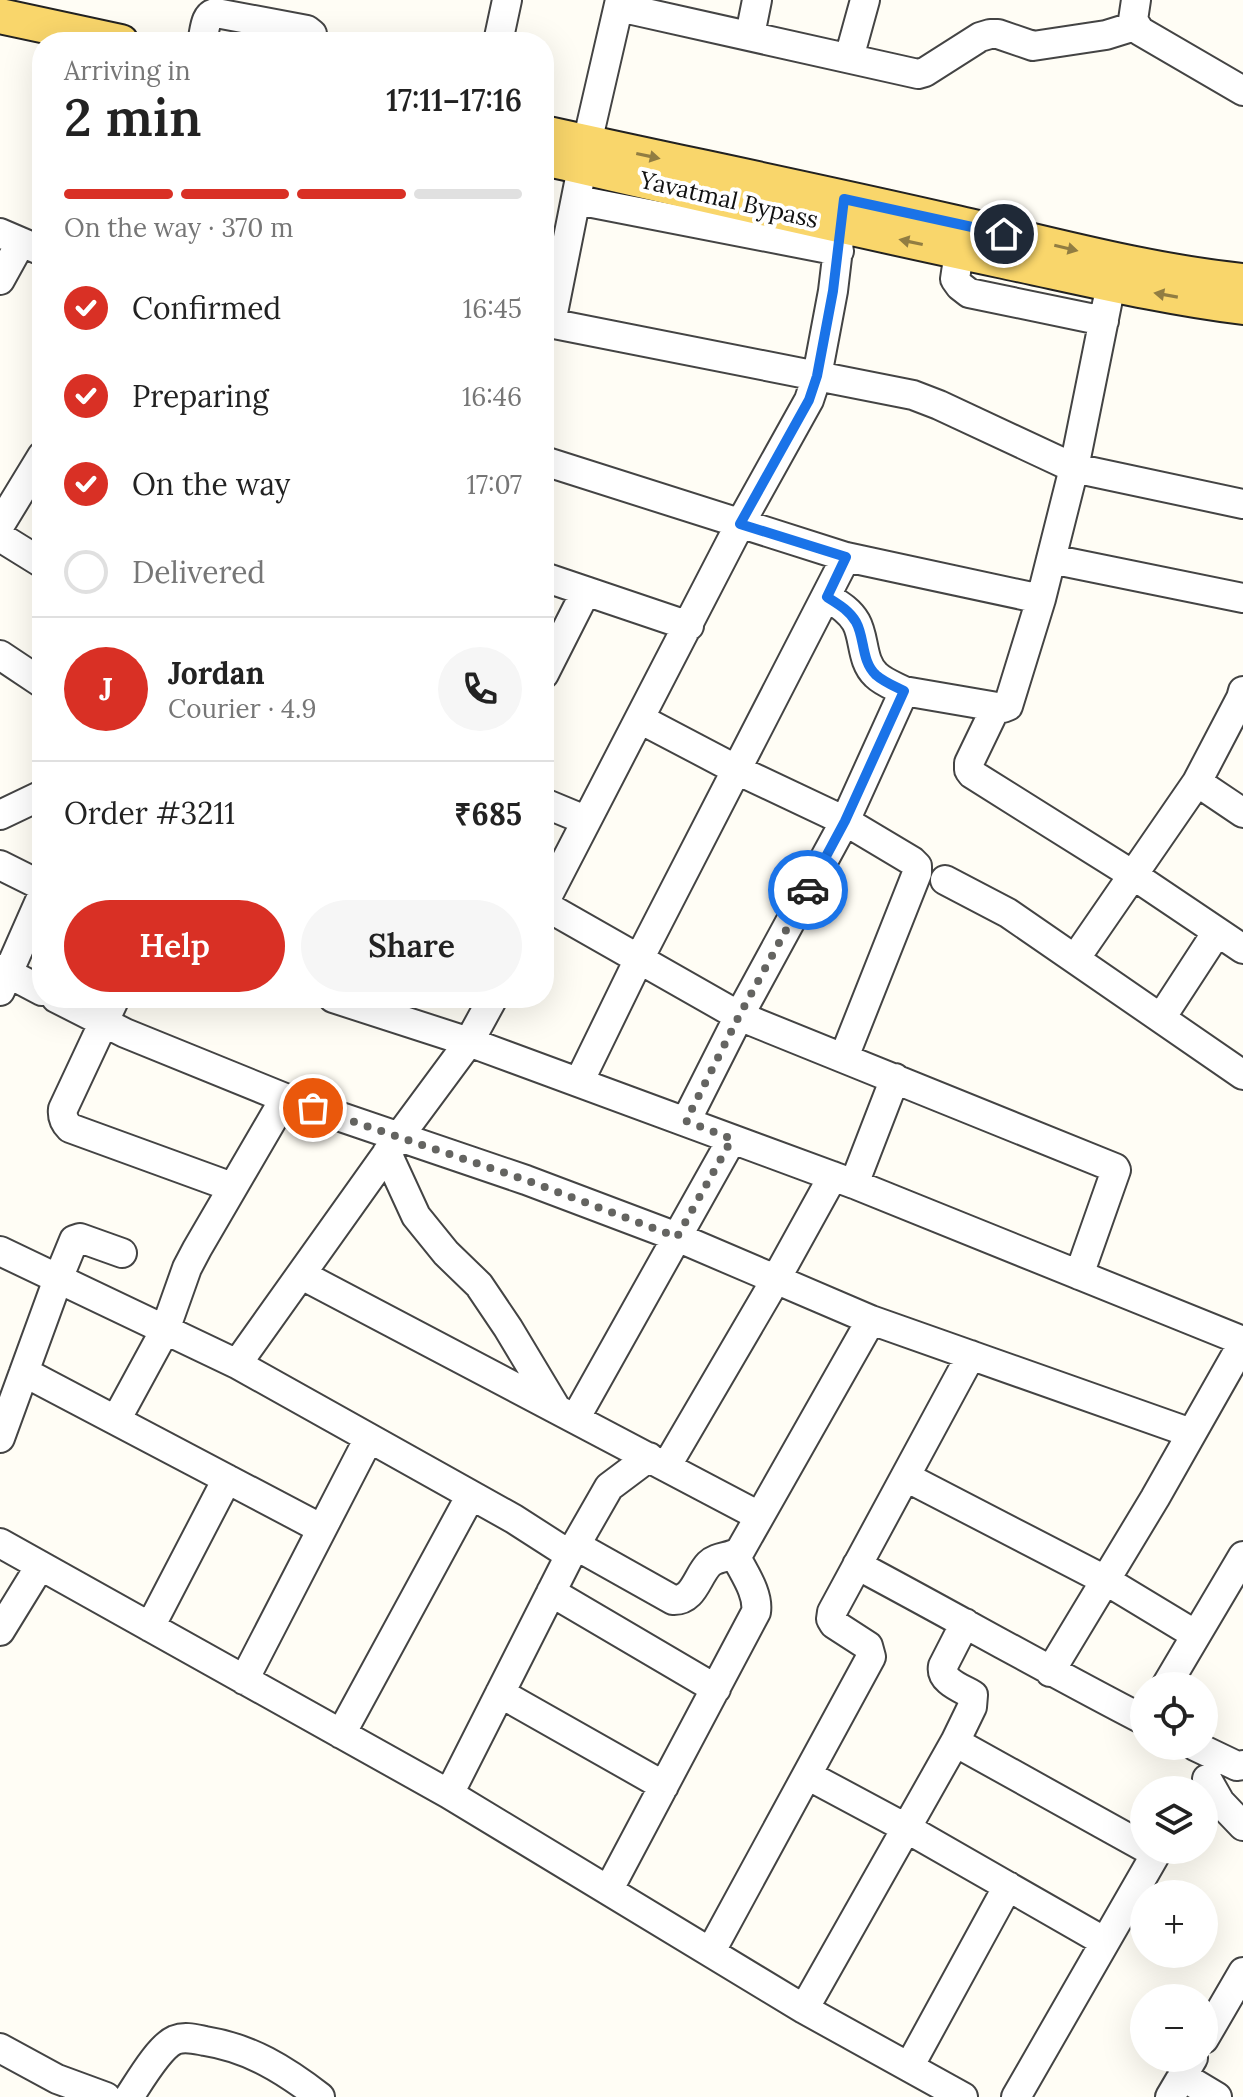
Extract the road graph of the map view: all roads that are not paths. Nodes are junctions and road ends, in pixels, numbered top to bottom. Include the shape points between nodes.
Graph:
1 (507, 0) edge
2 (757, 0) edge
3 (865, 0) edge
4 (620, 3) edge
5 (1136, 13) edge
6 (0, 16) edge
7 (74, 32) edge
8 (204, 32) edge
9 (310, 32) edge
10 (500, 32) edge
11 (750, 35) junction
12 (0, 41) edge
13 (32, 48) edge
14 (849, 58) junction
15 (1243, 91) edge
16 (554, 143) edge
17 (554, 161) edge
18 (582, 170) junction
19 (842, 225) junction
20 (21, 242) edge
21 (959, 252) junction
22 (0, 280) edge
23 (1243, 281) edge
24 (1111, 284) junction
25 (554, 295) edge
26 (1243, 307) edge
27 (1104, 321) junction
28 (554, 323) edge
29 (817, 376) junction
30 (554, 464) edge
31 (1074, 468) junction
32 (32, 472) edge
33 (1243, 504) edge
34 (1, 523) edge
35 (740, 524) junction
36 (32, 553) edge
37 (846, 557) junction
38 (1051, 559) junction
39 (554, 580) edge
40 (586, 591) junction
41 (827, 597) junction
42 (1243, 598) edge
43 (1041, 599) junction
44 (689, 626) junction
45 (554, 654) edge
46 (0, 655) edge
47 (32, 676) edge
48 (904, 691) junction
49 (1243, 691) edge
50 (996, 707) junction
51 (640, 719) junction
52 (737, 770) junction
53 (1197, 782) junction
54 (554, 807) edge
55 (1243, 813) edge
56 (585, 820) junction
57 (845, 821) junction
58 (0, 865) edge
59 (1133, 875) junction
60 (945, 880) dead end
61 (32, 881) edge
62 (554, 884) edge
63 (554, 910) edge
64 (32, 917) edge
65 (1217, 932) junction
66 (1243, 949) edge
67 (639, 959) junction
68 (1075, 959) junction
69 (3, 978) edge
70 (32, 988) edge
71 (364, 1008) edge
72 (488, 1008) edge
73 (110, 1010) edge
74 (739, 1016) junction
75 (1161, 1018) junction
76 (469, 1042) junction
77 (844, 1057) junction
78 (1243, 1075) edge
79 (895, 1078) junction
80 (579, 1082) junction
81 (285, 1098) junction
82 (686, 1121) junction
83 (732, 1139) junction
84 (393, 1145) junction
85 (843, 1180) junction
86 (232, 1187) junction
87 (677, 1237) junction
88 (0, 1251) edge
89 (122, 1253) dead end
90 (302, 1275) junction
91 (1079, 1275) junction
92 (58, 1279) junction
93 (776, 1279) junction
94 (871, 1320) junction
95 (165, 1330) junction
96 (1243, 1342) edge
97 (971, 1355) junction
98 (237, 1364) junction
99 (24, 1372) junction
100 (1233, 1385) edge
101 (566, 1414) junction
102 (116, 1420) junction
103 (602, 1433) junction
104 (1191, 1433) junction
105 (0, 1438) edge
106 (369, 1438) junction
107 (658, 1462) junction
108 (906, 1477) junction
109 (227, 1479) junction
110 (609, 1487) junction
111 (471, 1495) junction
112 (759, 1516) junction
113 (322, 1529) junction
114 (0, 1543) edge
115 (572, 1550) junction
116 (735, 1555) junction
117 (1243, 1556) edge
118 (857, 1565) junction
119 (40, 1566) junction
120 (1105, 1580) junction
121 (551, 1592) junction
122 (965, 1623) junction
123 (150, 1627) junction
124 (0, 1631) edge
125 (1196, 1635) junction
126 (1050, 1672) junction
127 (1174, 1672) edge
128 (244, 1680) junction
129 (716, 1689) junction
130 (500, 1693) junction
131 (1130, 1713) edge
132 (341, 1734) junction
133 (955, 1742) junction
134 (1218, 1774) edge
135 (807, 1775) junction
136 (664, 1786) junction
137 (449, 1794) junction
138 (1243, 1826) edge
139 (906, 1828) junction
140 (1130, 1838) edge
141 (1145, 1864) edge
142 (1008, 1886) junction
143 (609, 1889) junction
144 (1105, 1942) junction
145 (711, 1951) junction
146 (1243, 1972) edge
147 (804, 2009) junction
148 (1218, 2015) edge
149 (0, 2048) edge
150 (909, 2067) junction
151 (1182, 2077) edge
152 (930, 2090) edge
153 (91, 2095) edge
154 (129, 2097) edge
155 (320, 2097) edge
156 (963, 2097) edge
157 (1016, 2097) edge
158 (1217, 2097) edge

1 - 10 street
2 - 11 street
3 - 14 street
4 - 11 street
4 - 18 street
5 - 14 street via 1106,35 1033,46 990,34 918,74
5 - 15 street via 1140,31
6 - 7 main road
8 - 9 street via 208,17 216,13
11 - 14 street
12 - 13 main road
16 - 18 main road, Yavatmal Bypass
17 - 18 main road, Yavatmal Bypass
18 - 19 main road, Yavatmal Bypass
18 - 19 street
18 - 25 street
21 -> 19 main road, Yavatmal Bypass
19 -> 23 main road, Yavatmal Bypass
19 - 29 street
20 - 22 street
21 - 24 main road, Yavatmal Bypass
21 - 27 street via 955,279 969,293
26 -> 24 main road, Yavatmal Bypass
24 - 27 street
27 - 31 street
28 - 29 street
29 - 31 street via 913,395
29 - 35 street
30 - 35 street
31 - 33 street
31 - 38 street
32 - 34 street
34 - 36 street
35 - 37 street
35 - 44 street
37 - 41 street
37 - 43 street
38 - 42 street
38 - 43 street
39 - 40 street
40 - 44 street
40 - 45 street
41 - 48 street via 854,618 875,674
41 - 52 street
43 - 50 street via 1011,700 1008,706
44 - 51 street
46 - 47 street
48 - 50 street
48 - 57 street
49 - 53 street
50 - 59 street via 969,763 972,774
51 - 52 street
51 - 56 street
52 - 57 street
52 - 67 street
53 - 55 street
53 - 59 street
54 - 56 street
56 - 62 street
57 - 74 street
57 - 77 street via 912,861 917,873
58 - 61 street
59 - 65 street
59 - 68 street
60 - 68 street via 1008,913
63 - 67 street
64 - 69 street
65 - 66 street
65 - 75 street
67 - 74 street
67 - 80 street
68 - 75 street
69 - 70 street
71 - 76 street
72 - 76 street
73 - 81 street via 125,1033
73 - 86 street via 63,1109 65,1123
74 - 77 street
74 - 82 street
75 - 78 street
76 - 80 street
76 - 84 street
77 - 79 street
79 - 85 street
79 - 91 street via 1115,1168
80 - 82 street
81 - 84 street
81 - 86 street
82 - 83 street
83 - 85 street
83 - 87 street
84 - 87 street via 526,1180
84 - 90 street
84 - 101 street via 416,1216 479,1285
85 - 91 street
85 - 93 street
86 - 95 street via 187,1268
87 - 93 street
87 - 101 street
88 - 92 street
89 - 92 street via 77,1238
90 - 98 street
90 - 101 street
91 - 96 street
92 - 95 street
92 - 99 street
93 - 94 street
93 - 107 street
94 - 97 street
94 - 112 street
95 - 98 street
95 - 102 street
96 - 100 street
97 - 104 street
97 - 108 street
98 - 106 street
99 - 102 street
99 - 105 street
100 - 104 street
101 - 103 street
102 - 109 street
103 - 107 street
103 - 110 street
104 - 120 street
106 - 111 street
106 - 113 street
107 - 110 street
107 - 112 street
108 - 118 street
108 - 120 street
109 - 113 street
109 - 123 street
110 - 115 street
111 - 115 street
111 - 132 street
112 - 116 street
113 - 128 street
114 - 119 street
115 - 116 street via 682,1601 713,1560
115 - 121 street
116 - 129 street via 757,1605
117 - 125 street
118 - 122 street
118 - 135 street via 831,1619 868,1646 871,1657
119 - 123 street
119 - 124 street
120 - 125 street
120 - 126 street
121 - 129 street
121 - 130 street
122 - 126 street
122 - 133 street via 942,1672 974,1699
123 - 128 street
125 - 127 street
126 - 131 street
128 - 132 street
129 - 136 street
130 - 136 street
130 - 137 street
132 - 137 street
133 - 139 street
133 - 140 street
134 - 138 street via 1220,1802
135 - 139 street
135 - 145 street
136 - 143 street
137 - 143 street
139 - 142 street
139 - 147 street
141 - 144 street
142 - 144 street
142 - 150 street
143 - 145 street
144 - 157 street
145 - 147 street
146 - 148 street
147 - 150 street
149 - 153 street
150 - 152 street
151 - 158 street
152 - 156 street
154 - 155 street via 165,2046 185,2038 253,2054

